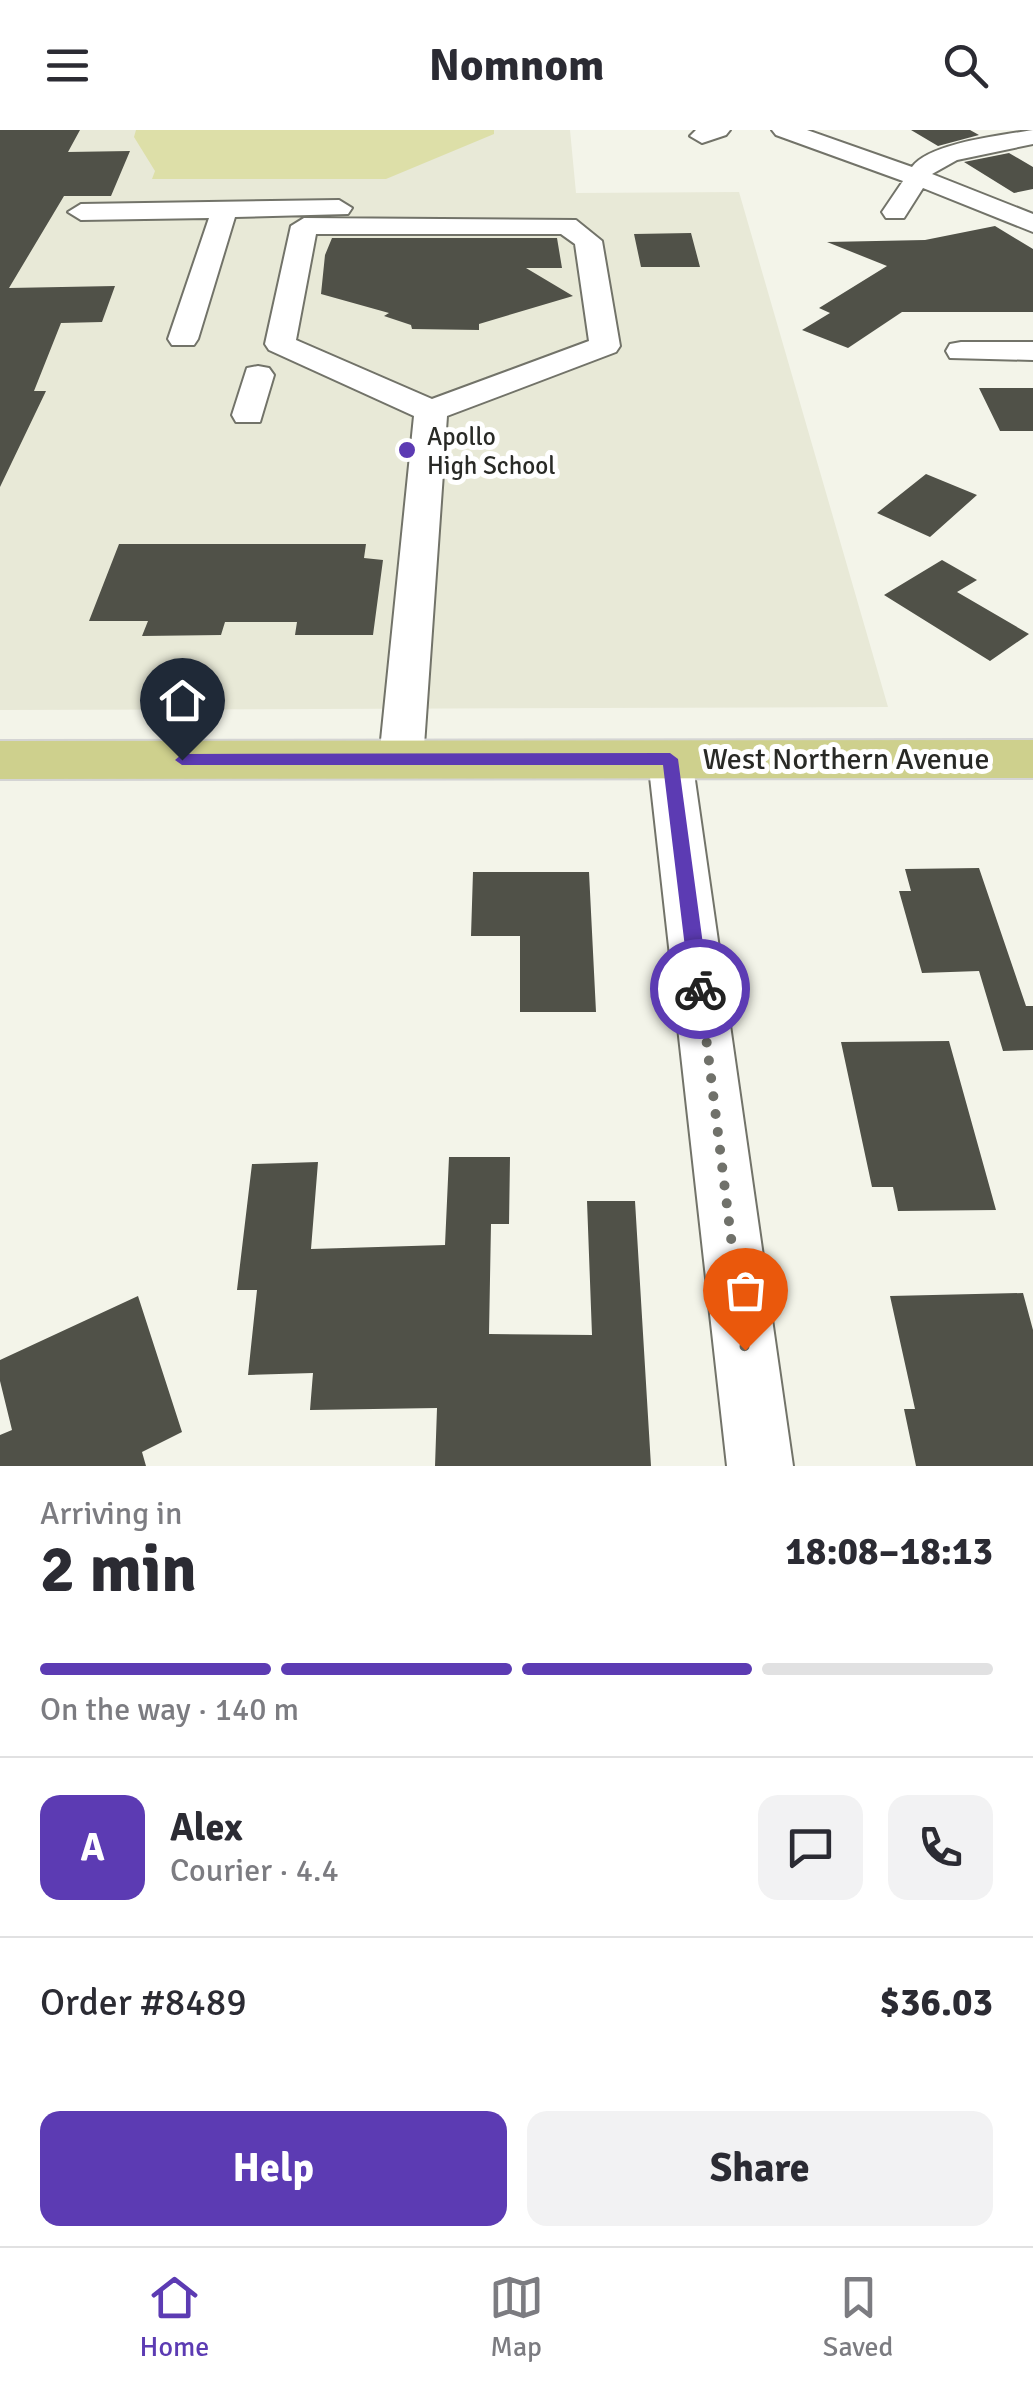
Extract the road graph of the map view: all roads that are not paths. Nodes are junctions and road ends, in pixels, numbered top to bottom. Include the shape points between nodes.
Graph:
1 (784, 130) edge
2 (1033, 137) edge
3 (916, 176) junction
4 (225, 210) junction
5 (81, 212) dead end
6 (895, 212) dead end
7 (567, 216) dead end
8 (306, 217) junction
9 (1033, 224) edge
10 (183, 339) dead end
11 (961, 351) dead end
12 (1033, 351) edge
13 (258, 375) dead end
14 (431, 411) junction
15 (248, 415) dead end
16 (670, 759) junction
17 (1033, 759) edge
18 (0, 760) edge
19 (402, 760) junction
20 (760, 1466) edge

1 - 3 street
2 - 3 street via 950,154
3 - 6 street
3 - 9 street
4 - 5 street
4 - 8 street
4 - 10 street
7 - 8 street via 567,207
8 - 14 street via 280,344
8 - 14 street via 568,226 588,241 606,346
11 - 12 street
13 - 15 street
14 - 19 street
16 - 17 main road, West Northern Avenue
16 - 19 main road, West Northern Avenue
16 - 20 street
18 - 19 main road, West Northern Avenue

